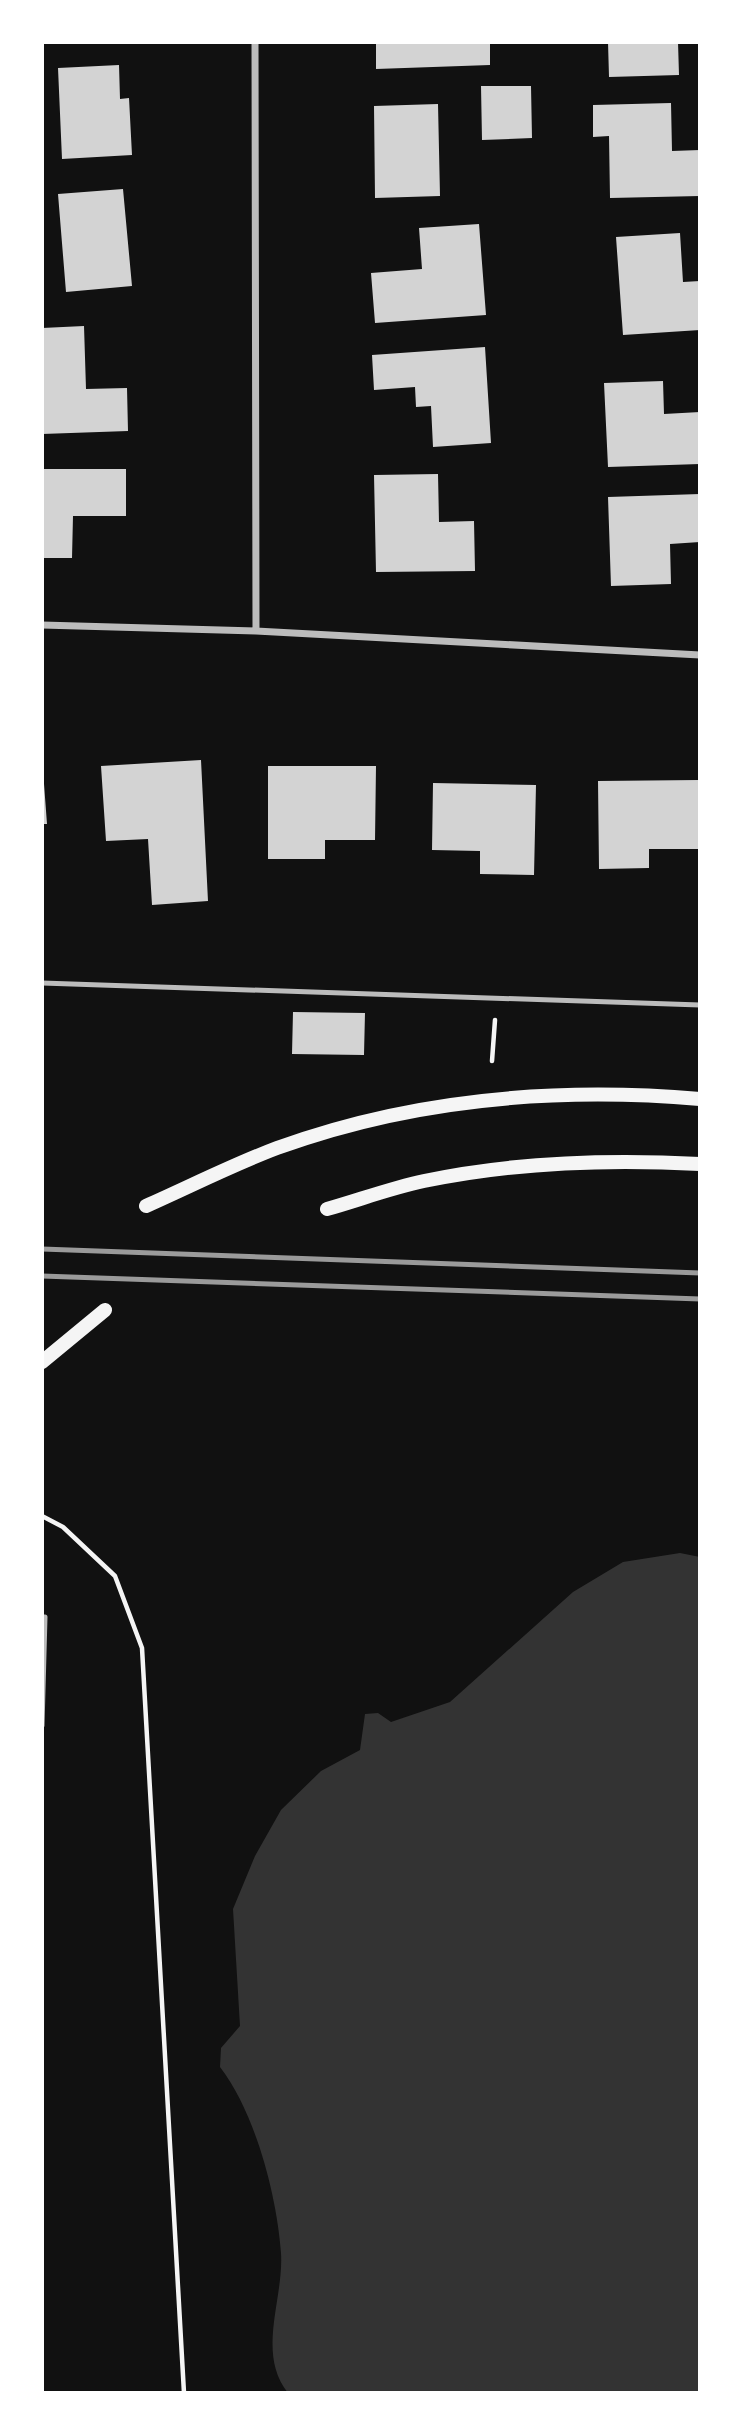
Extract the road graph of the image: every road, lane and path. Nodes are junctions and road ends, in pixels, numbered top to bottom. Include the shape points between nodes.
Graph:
1 (255, 42) edge
2 (42, 625) edge
3 (256, 631) junction
4 (700, 655) edge
5 (42, 983) edge
6 (497, 998) junction
7 (700, 1005) edge
8 (492, 1060) dead end
9 (700, 1099) edge
10 (700, 1164) edge
11 (146, 1206) dead end
12 (327, 1209) dead end
13 (105, 1310) dead end
14 (42, 1362) edge
15 (42, 1517) edge
16 (42, 1617) edge
17 (42, 1723) edge
18 (184, 2393) edge

1 - 3 street
2 - 3 street
3 - 4 street
5 - 6 lane
6 - 7 lane
6 - 8 path
9 - 11 main road via 631,1093 515,1096 400,1114 277,1148
10 - 12 main road via 623,1160 518,1166 423,1181
13 - 14 main road
15 - 18 path via 63,1527 115,1576 142,1648
16 - 17 lane

